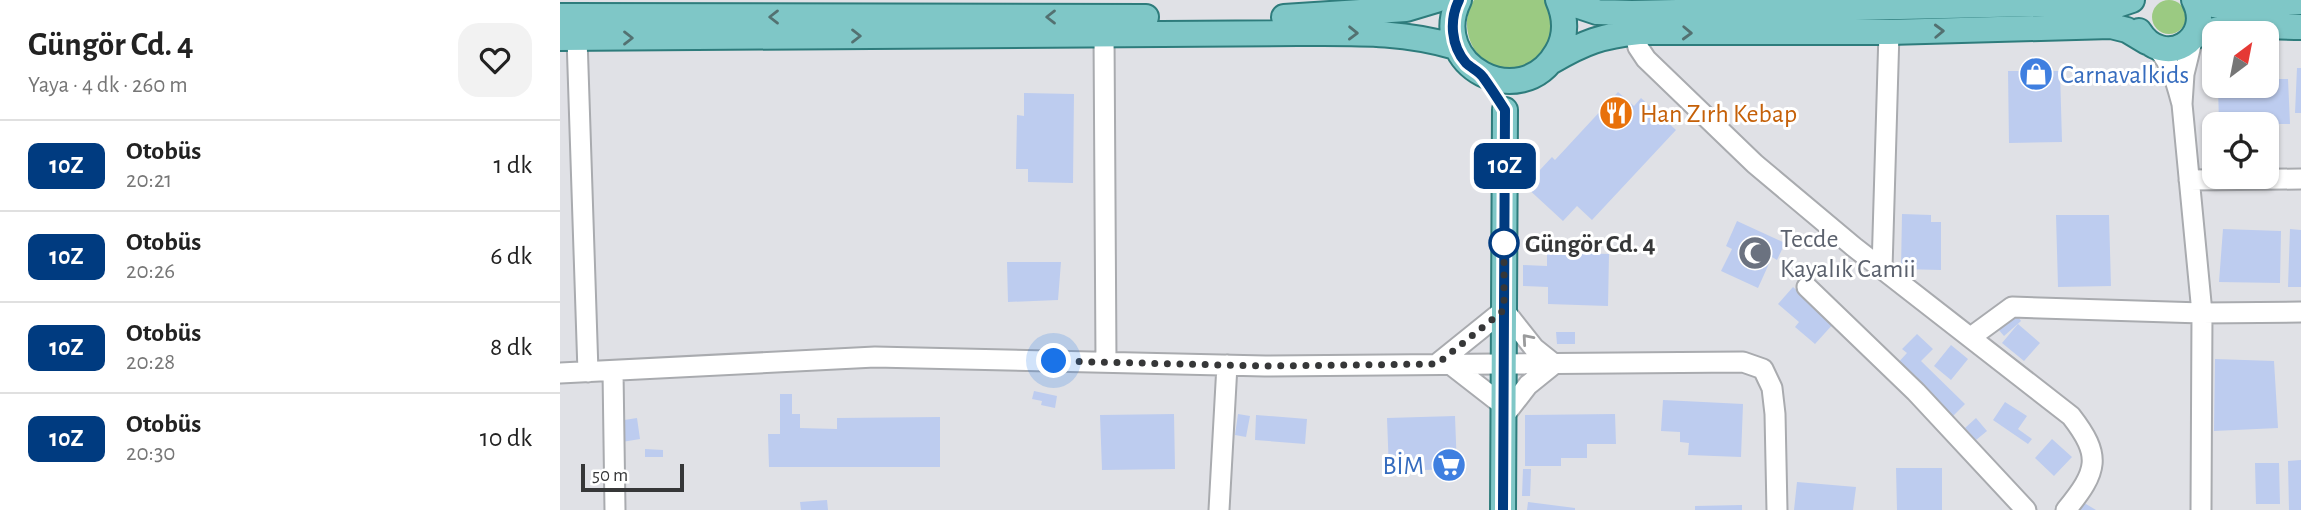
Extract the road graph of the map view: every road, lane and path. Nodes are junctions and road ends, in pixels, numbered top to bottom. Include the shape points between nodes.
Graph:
1 (1436, 0) edge
2 (1459, 0) edge
3 (1560, 0) edge
4 (2132, 0) edge
5 (2142, 0) edge
6 (2194, 0) edge
7 (2200, 0) edge
8 (2301, 2) edge
9 (610, 8) edge
10 (560, 16) edge
11 (2301, 27) edge
12 (1634, 32) junction
13 (1889, 32) junction
14 (1104, 34) junction
15 (2193, 37) junction
16 (569, 38) edge
17 (2152, 45) junction
18 (1456, 47) junction
19 (1552, 61) junction
20 (1482, 75) junction
21 (1532, 75) junction
22 (2182, 104) junction
23 (1505, 110) junction
24 (2301, 179) edge
25 (2189, 180) junction
26 (1882, 269) junction
27 (1807, 287) dead end
28 (1504, 310) junction
29 (2301, 312) edge
30 (2202, 313) junction
31 (1971, 337) junction
32 (1105, 362) junction
33 (1504, 363) junction
34 (1444, 364) junction
35 (1554, 364) junction
36 (1227, 365) junction
37 (613, 371) junction
38 (588, 372) junction
39 (560, 373) edge
40 (1504, 411) junction
41 (615, 510) edge
42 (1219, 510) edge
43 (1503, 510) edge
44 (1777, 510) edge
45 (2026, 510) edge
46 (2066, 510) edge
47 (2201, 510) edge

1 -> 9 main road via 1406,9 1294,17
2 - 18 main road via 1452,28
3 - 4 main road via 1597,12 1632,13 2114,6
3 - 19 main road via 1564,35
5 - 17 main road via 2136,24
6 - 15 main road via 2200,18
7 - 8 main road via 2224,6
9 - 10 main road
11 - 15 main road via 2223,27
12 -> 13 main road
12 - 19 main road via 1583,43
12 - 26 street via 1646,60 1755,164
13 -> 17 main road via 2110,26
13 - 26 street
16 -> 14 main road
14 -> 18 main road via 1404,34
14 - 32 street
15 - 17 main road via 2177,48
15 - 22 street
16 - 38 street
17 - 22 street via 2174,71
18 - 20 main road
19 - 21 main road
20 - 21 main road via 1500,81
20 - 23 main road
21 - 23 main road
22 - 25 street
23 - 28 main road
24 - 25 street
25 - 30 street
26 - 31 street
27 - 45 street via 1916,392
28 - 33 main road
28 - 34 street
35 -> 28 street via 1534,348
29 - 30 street
30 - 31 street via 2012,307
30 - 47 street
31 - 46 street via 2071,416 2088,437 2094,455 2092,468 2081,493
32 - 36 street
32 - 37 street via 875,357
33 - 34 street
33 - 35 street
33 - 40 main road
34 - 36 street
34 - 40 street
35 - 40 street
35 - 44 street via 1743,362 1763,369 1772,388 1775,414
36 - 42 street
37 - 38 street
37 - 41 street
38 - 39 street
40 - 43 main road

